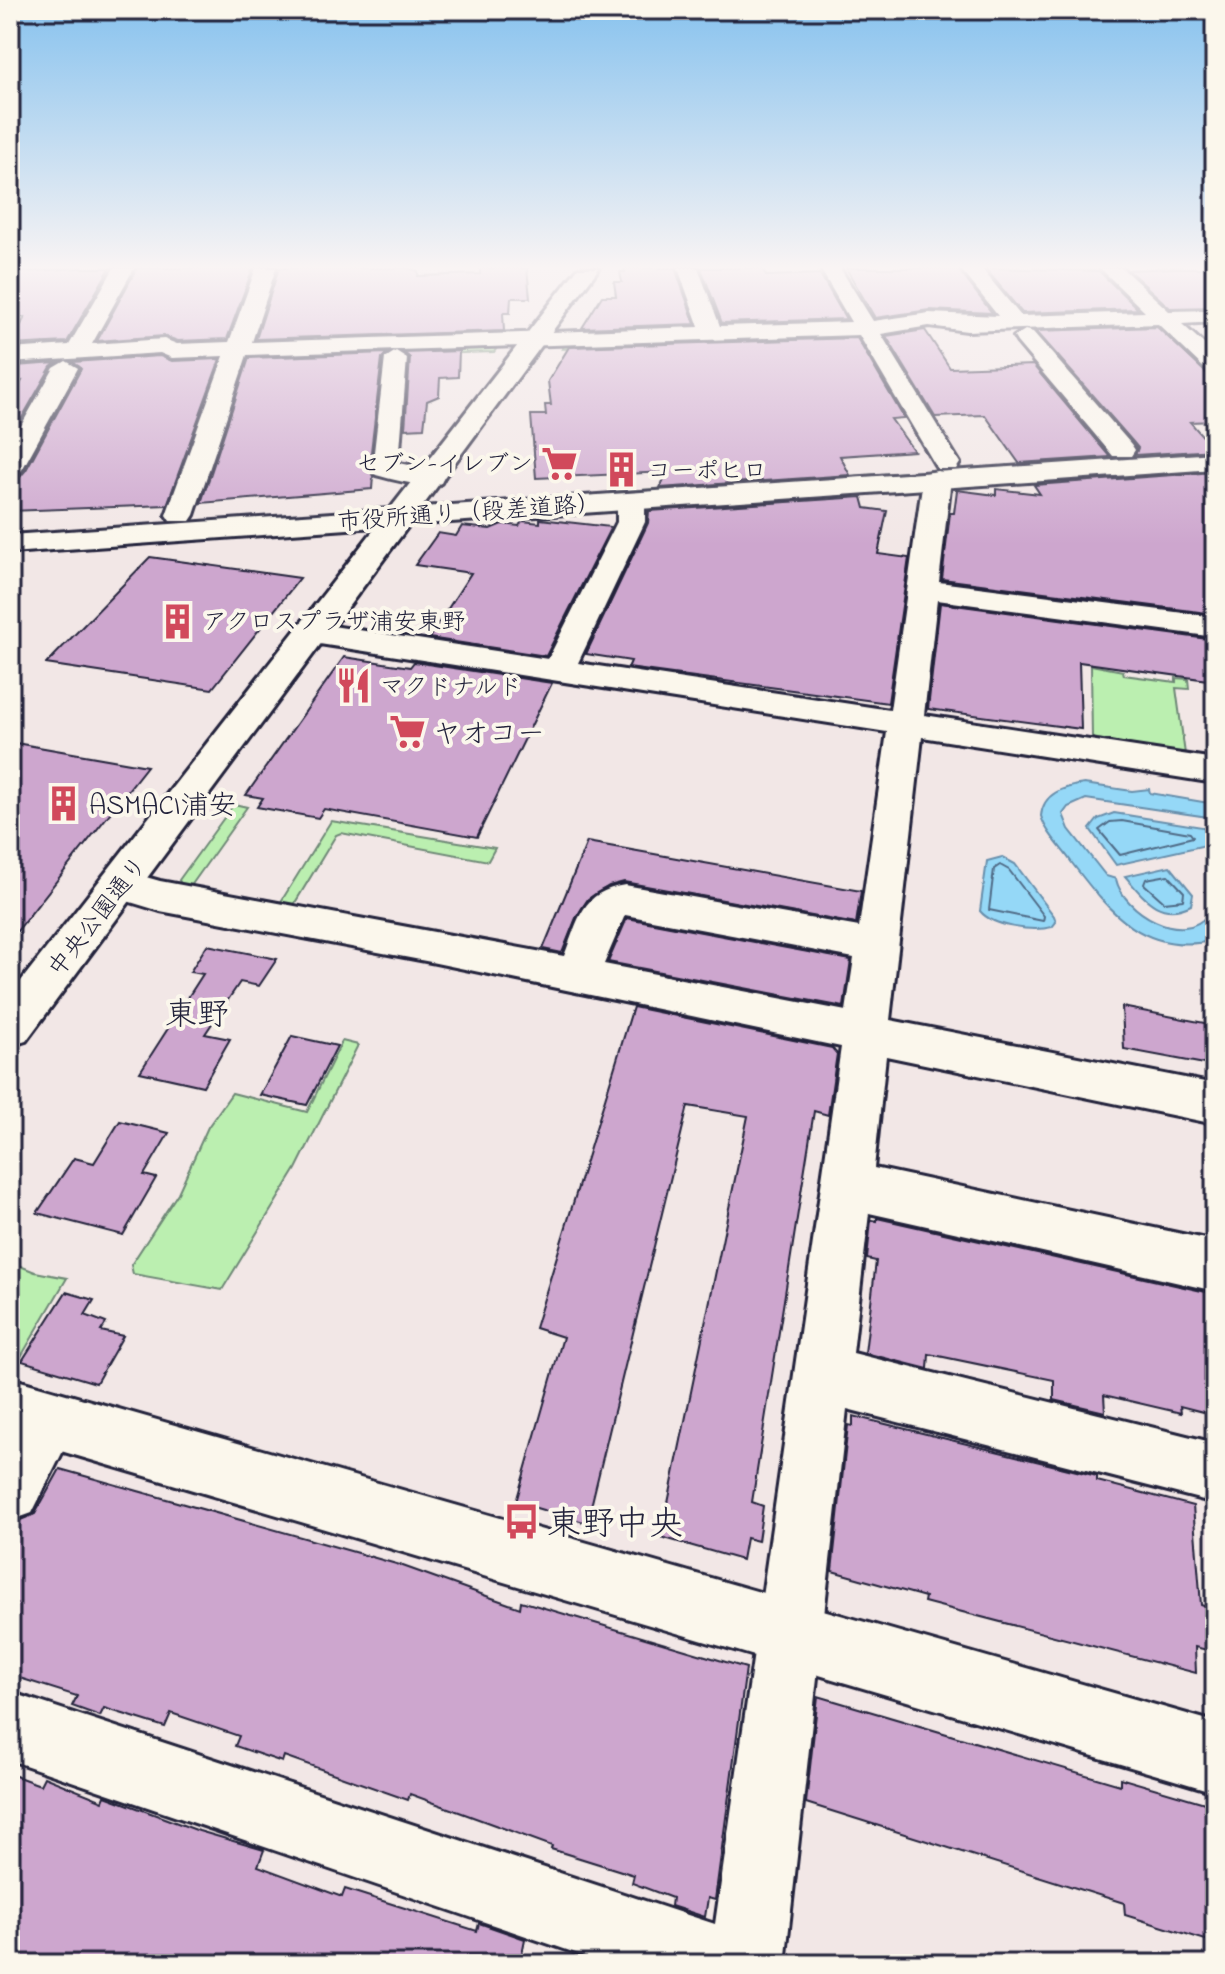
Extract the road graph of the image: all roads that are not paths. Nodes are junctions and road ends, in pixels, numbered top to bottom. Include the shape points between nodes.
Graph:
1 (59, 360) edge
2 (74, 360) edge
3 (234, 360) edge
4 (396, 360) edge
5 (519, 360) edge
6 (884, 360) edge
7 (1046, 360) edge
8 (70, 361) junction
9 (10, 370) edge
10 (1215, 446) edge
11 (1122, 450) junction
12 (1215, 461) edge
13 (10, 468) edge
14 (942, 471) junction
15 (431, 477) junction
16 (631, 502) junction
17 (408, 508) junction
18 (180, 515) junction
19 (10, 529) edge
20 (10, 544) edge
21 (924, 589) junction
22 (1215, 627) edge
23 (313, 633) junction
24 (559, 669) junction
25 (908, 723) junction
26 (1215, 771) edge
27 (121, 885) junction
28 (876, 946) junction
29 (578, 976) junction
30 (15, 1013) edge
31 (864, 1032) junction
32 (1215, 1104) edge
33 (845, 1185) junction
34 (1215, 1266) edge
35 (822, 1374) junction
36 (30, 1413) edge
37 (1215, 1473) edge
38 (10, 1491) edge
39 (791, 1633) junction
40 (10, 1726) edge
41 (1215, 1757) edge
42 (721, 1964) edge
43 (747, 1964) edge

1 - 8 street
2 - 8 street
3 - 18 street
4 - 15 street via 385,469
5 - 15 street, 中央公園通り
6 - 14 street
7 - 11 street
8 - 9 street
8 - 13 street
10 - 11 street, 市役所通り（段差道路）
11 - 14 street, 市役所通り（段差道路）
12 - 14 street, 市役所通り（段差道路）
14 - 16 street, 市役所通り（段差道路）
14 - 17 street, 市役所通り（段差道路）
14 - 21 street
15 - 17 street, 中央公園通り
16 - 17 street, 市役所通り（段差道路）
16 - 24 street via 631,522
17 - 18 street, 市役所通り（段差道路）
17 - 20 street, 市役所通り（段差道路）
17 - 23 street, 中央公園通り
18 - 19 street, 市役所通り（段差道路）
21 - 22 street
21 - 25 street
23 - 24 street
23 - 27 street, 中央公園通り
24 - 25 street
25 - 26 street
25 - 28 street
27 - 29 street
27 - 30 street, 中央公園通り
28 - 29 street via 625,900 604,910
28 - 31 street
29 - 31 street
31 - 32 street
31 - 33 street
33 - 34 street
33 - 35 street
35 - 37 street
35 - 39 street
36 - 38 street
36 - 39 street
39 - 41 street
39 - 43 street
40 - 42 street

